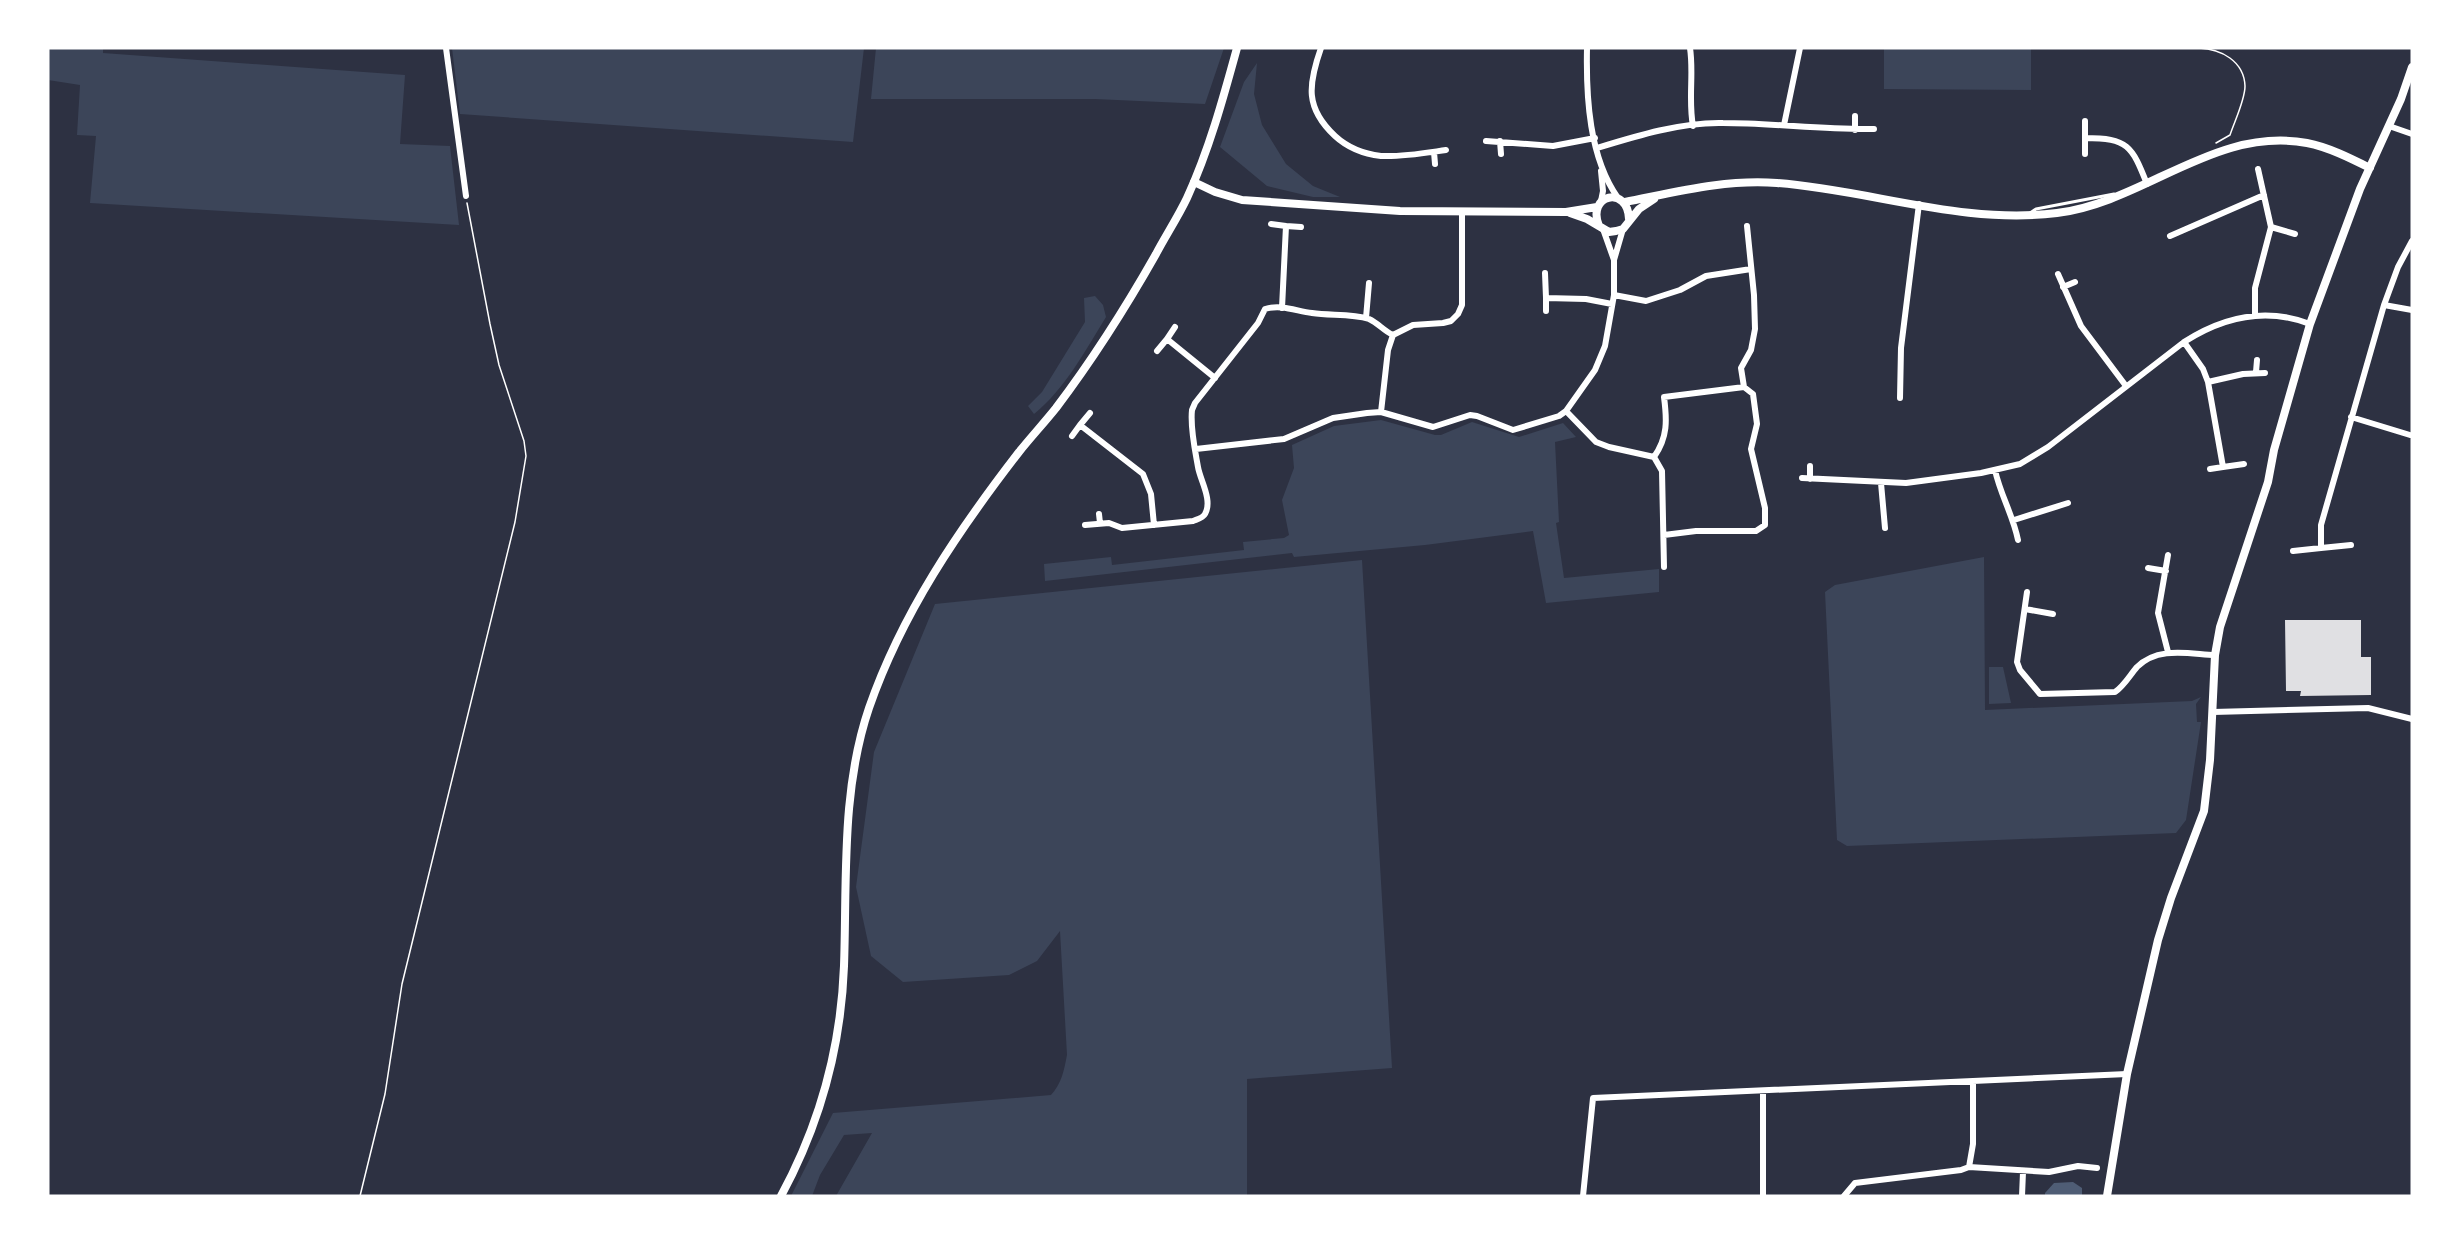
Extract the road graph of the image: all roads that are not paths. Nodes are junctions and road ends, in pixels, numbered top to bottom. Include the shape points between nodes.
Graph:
1 (446, 48) edge
2 (1237, 48) edge
3 (1321, 48) edge
4 (1587, 48) edge
5 (1690, 48) edge
6 (1800, 48) edge
7 (2412, 67) edge
8 (1855, 116) dead end
9 (2085, 121) dead end
10 (1784, 125) junction
11 (1693, 126) junction
12 (2389, 126) junction
13 (1855, 129) junction
14 (1874, 129) dead end
15 (2412, 134) edge
16 (1595, 138) junction
17 (2085, 138) junction
18 (1486, 141) dead end
19 (1500, 141) junction
20 (1597, 148) junction
21 (1446, 150) dead end
22 (1434, 152) junction
23 (1501, 154) dead end
24 (2085, 154) dead end
25 (1600, 161) junction
26 (1435, 164) dead end
27 (2370, 168) junction
28 (2258, 169) dead end
29 (1194, 182) junction
30 (2147, 184) junction
31 (2264, 195) junction
32 (466, 196) road end
33 (1658, 196) junction
34 (1622, 200) junction
35 (1599, 204) junction
36 (1919, 204) junction
37 (1462, 212) junction
38 (1566, 212) junction
39 (1629, 219) junction
40 (1271, 224) dead end
41 (1286, 226) junction
42 (1747, 226) dead end
43 (1301, 227) dead end
44 (1601, 227) junction
45 (2271, 227) junction
46 (1623, 229) junction
47 (2295, 234) dead end
48 (2170, 236) dead end
49 (2412, 241) edge
50 (1614, 260) junction
51 (1751, 269) junction
52 (1545, 273) dead end
53 (2058, 274) dead end
54 (2075, 282) dead end
55 (1369, 283) dead end
56 (2063, 287) junction
57 (1614, 295) junction
58 (1546, 298) junction
59 (1612, 304) junction
60 (2384, 305) junction
61 (1282, 308) junction
62 (2412, 310) edge
63 (1546, 311) dead end
64 (2255, 316) junction
65 (1366, 318) junction
66 (2310, 324) junction
67 (1175, 327) dead end
68 (1393, 335) junction
69 (1167, 339) junction
70 (2184, 342) junction
71 (1157, 351) dead end
72 (2257, 360) dead end
73 (2256, 372) junction
74 (2265, 373) dead end
75 (1215, 378) junction
76 (2208, 382) junction
77 (2126, 386) junction
78 (1744, 387) junction
79 (1900, 398) dead end
80 (1566, 411) junction
81 (1381, 412) junction
82 (1090, 413) dead end
83 (2351, 417) junction
84 (1080, 426) junction
85 (2410, 435) dead end
86 (1072, 436) dead end
87 (1196, 449) junction
88 (1654, 457) junction
89 (2244, 464) dead end
90 (1810, 466) dead end
91 (2223, 467) junction
92 (2210, 469) dead end
93 (1995, 470) junction
94 (1802, 478) dead end
95 (1810, 479) junction
96 (1881, 483) junction
97 (2068, 503) dead end
98 (1099, 514) dead end
99 (2014, 519) junction
100 (1100, 523) junction
101 (1085, 525) dead end
102 (1154, 525) junction
103 (1885, 528) dead end
104 (1664, 535) junction
105 (2018, 540) dead end
106 (2351, 545) dead end
107 (2321, 548) junction
108 (2293, 550) dead end
109 (2168, 555) dead end
110 (1664, 567) dead end
111 (2148, 568) dead end
112 (2166, 571) junction
113 (2027, 591) dead end
114 (2025, 609) junction
115 (2053, 614) dead end
116 (2168, 652) junction
117 (2215, 655) junction
118 (2213, 712) junction
119 (2412, 719) edge
120 (2127, 1074) junction
121 (1973, 1081) junction
122 (1763, 1090) junction
123 (1969, 1167) junction
124 (2097, 1168) dead end
125 (2023, 1172) junction
126 (781, 1196) edge
127 (1583, 1196) edge
128 (1764, 1196) edge
129 (1844, 1196) edge
130 (2022, 1196) edge
131 (2107, 1196) edge

1 - 32 street
2 - 29 main road
3 - 22 street via 1311,84 1320,122 1359,152 1380,156
4 - 16 street via 1589,105
5 - 11 street via 1689,106
6 - 10 street
7 - 12 street
8 - 13 street
9 - 17 street
10 - 11 street
10 - 13 street
11 - 20 street
12 - 15 street
12 - 27 street
13 - 14 street
16 - 19 street via 1553,146
16 - 20 street
17 - 24 street
17 - 30 street via 2103,138 2125,145
18 - 19 street
19 - 23 street
20 - 25 street
21 - 22 street
22 - 26 street
25 - 34 street via 1608,184
25 - 35 street via 1603,191
27 - 30 street via 2308,143 2279,140 2216,152
27 - 66 street
28 - 31 street
29 - 37 street via 1215,192 1259,202
29 - 126 main road via 1123,312 942,560 902,628 883,671 861,740 849,809 844,968 835,1054 806,1145
30 - 36 street via 2079,209 2023,216 1986,215
31 - 45 street
31 - 48 street
33 - 34 street
33 - 36 street via 1694,187 1748,182 1806,186
33 - 39 street
34 - 35 street via 1609,197
34 - 39 street via 1629,209
35 - 38 street
35 - 44 street via 1595,216
36 - 79 street via 1901,348
37 - 38 street
37 - 68 street via 1461,315 1452,321 1413,325
38 - 44 street
39 - 46 street
40 - 41 street
41 - 43 street
41 - 61 street
42 - 51 street
44 - 46 street via 1609,232
44 - 50 street
45 - 47 street
45 - 64 street via 2255,288
46 - 50 street
49 - 60 street
50 - 57 street
51 - 57 street via 1706,276 1646,301
51 - 78 street via 1755,329 1751,350 1741,368
52 - 58 street
53 - 56 street
54 - 56 street
55 - 65 street
56 - 77 street via 2081,326
57 - 59 street
58 - 59 street
58 - 63 street
59 - 80 street via 1602,357
60 - 62 street
60 - 83 street
61 - 65 street
61 - 75 street via 1265,309
64 - 66 street
64 - 70 street via 2221,321
65 - 68 street
66 - 117 street via 2268,482 2230,593
67 - 69 street
68 - 81 street
69 - 71 street
69 - 75 street
70 - 76 street
70 - 77 street
72 - 73 street
73 - 74 street
73 - 76 street
75 - 87 street via 1192,410
76 - 91 street
77 - 93 street via 2031,458
78 - 88 street via 1664,397 1667,425 1664,441
78 - 104 street via 1755,400 1757,424 1751,449 1765,508 1765,525 1756,531
80 - 81 street via 1513,430 1470,415 1434,427
80 - 88 street via 1596,442
81 - 87 street via 1333,418 1284,439
82 - 84 street
83 - 85 street
83 - 107 street via 2321,525
84 - 86 street
84 - 102 street via 1143,474 1151,494
87 - 102 street via 1206,513 1193,521
88 - 104 street via 1662,471
89 - 91 street
90 - 95 street
91 - 92 street
93 - 96 street via 1934,480
93 - 99 street via 1999,489
94 - 95 street
95 - 96 street
96 - 103 street
97 - 99 street
98 - 100 street
99 - 105 street
100 - 101 street
100 - 102 street via 1122,528
104 - 110 street
106 - 107 street
107 - 108 street
109 - 112 street
111 - 112 street
112 - 116 street via 2158,613
113 - 114 street
114 - 115 street
114 - 116 street via 2017,662 2040,694 2115,692 2141,664
116 - 117 street
117 - 118 street
118 - 119 street via 2368,708
118 - 120 street via 2204,811 2158,940
120 - 121 street
120 - 131 street
121 - 122 street
121 - 123 street
122 - 127 street via 1593,1098
122 - 128 street
123 - 125 street
123 - 129 street via 1855,1183
124 - 125 street via 2078,1166
125 - 130 street

